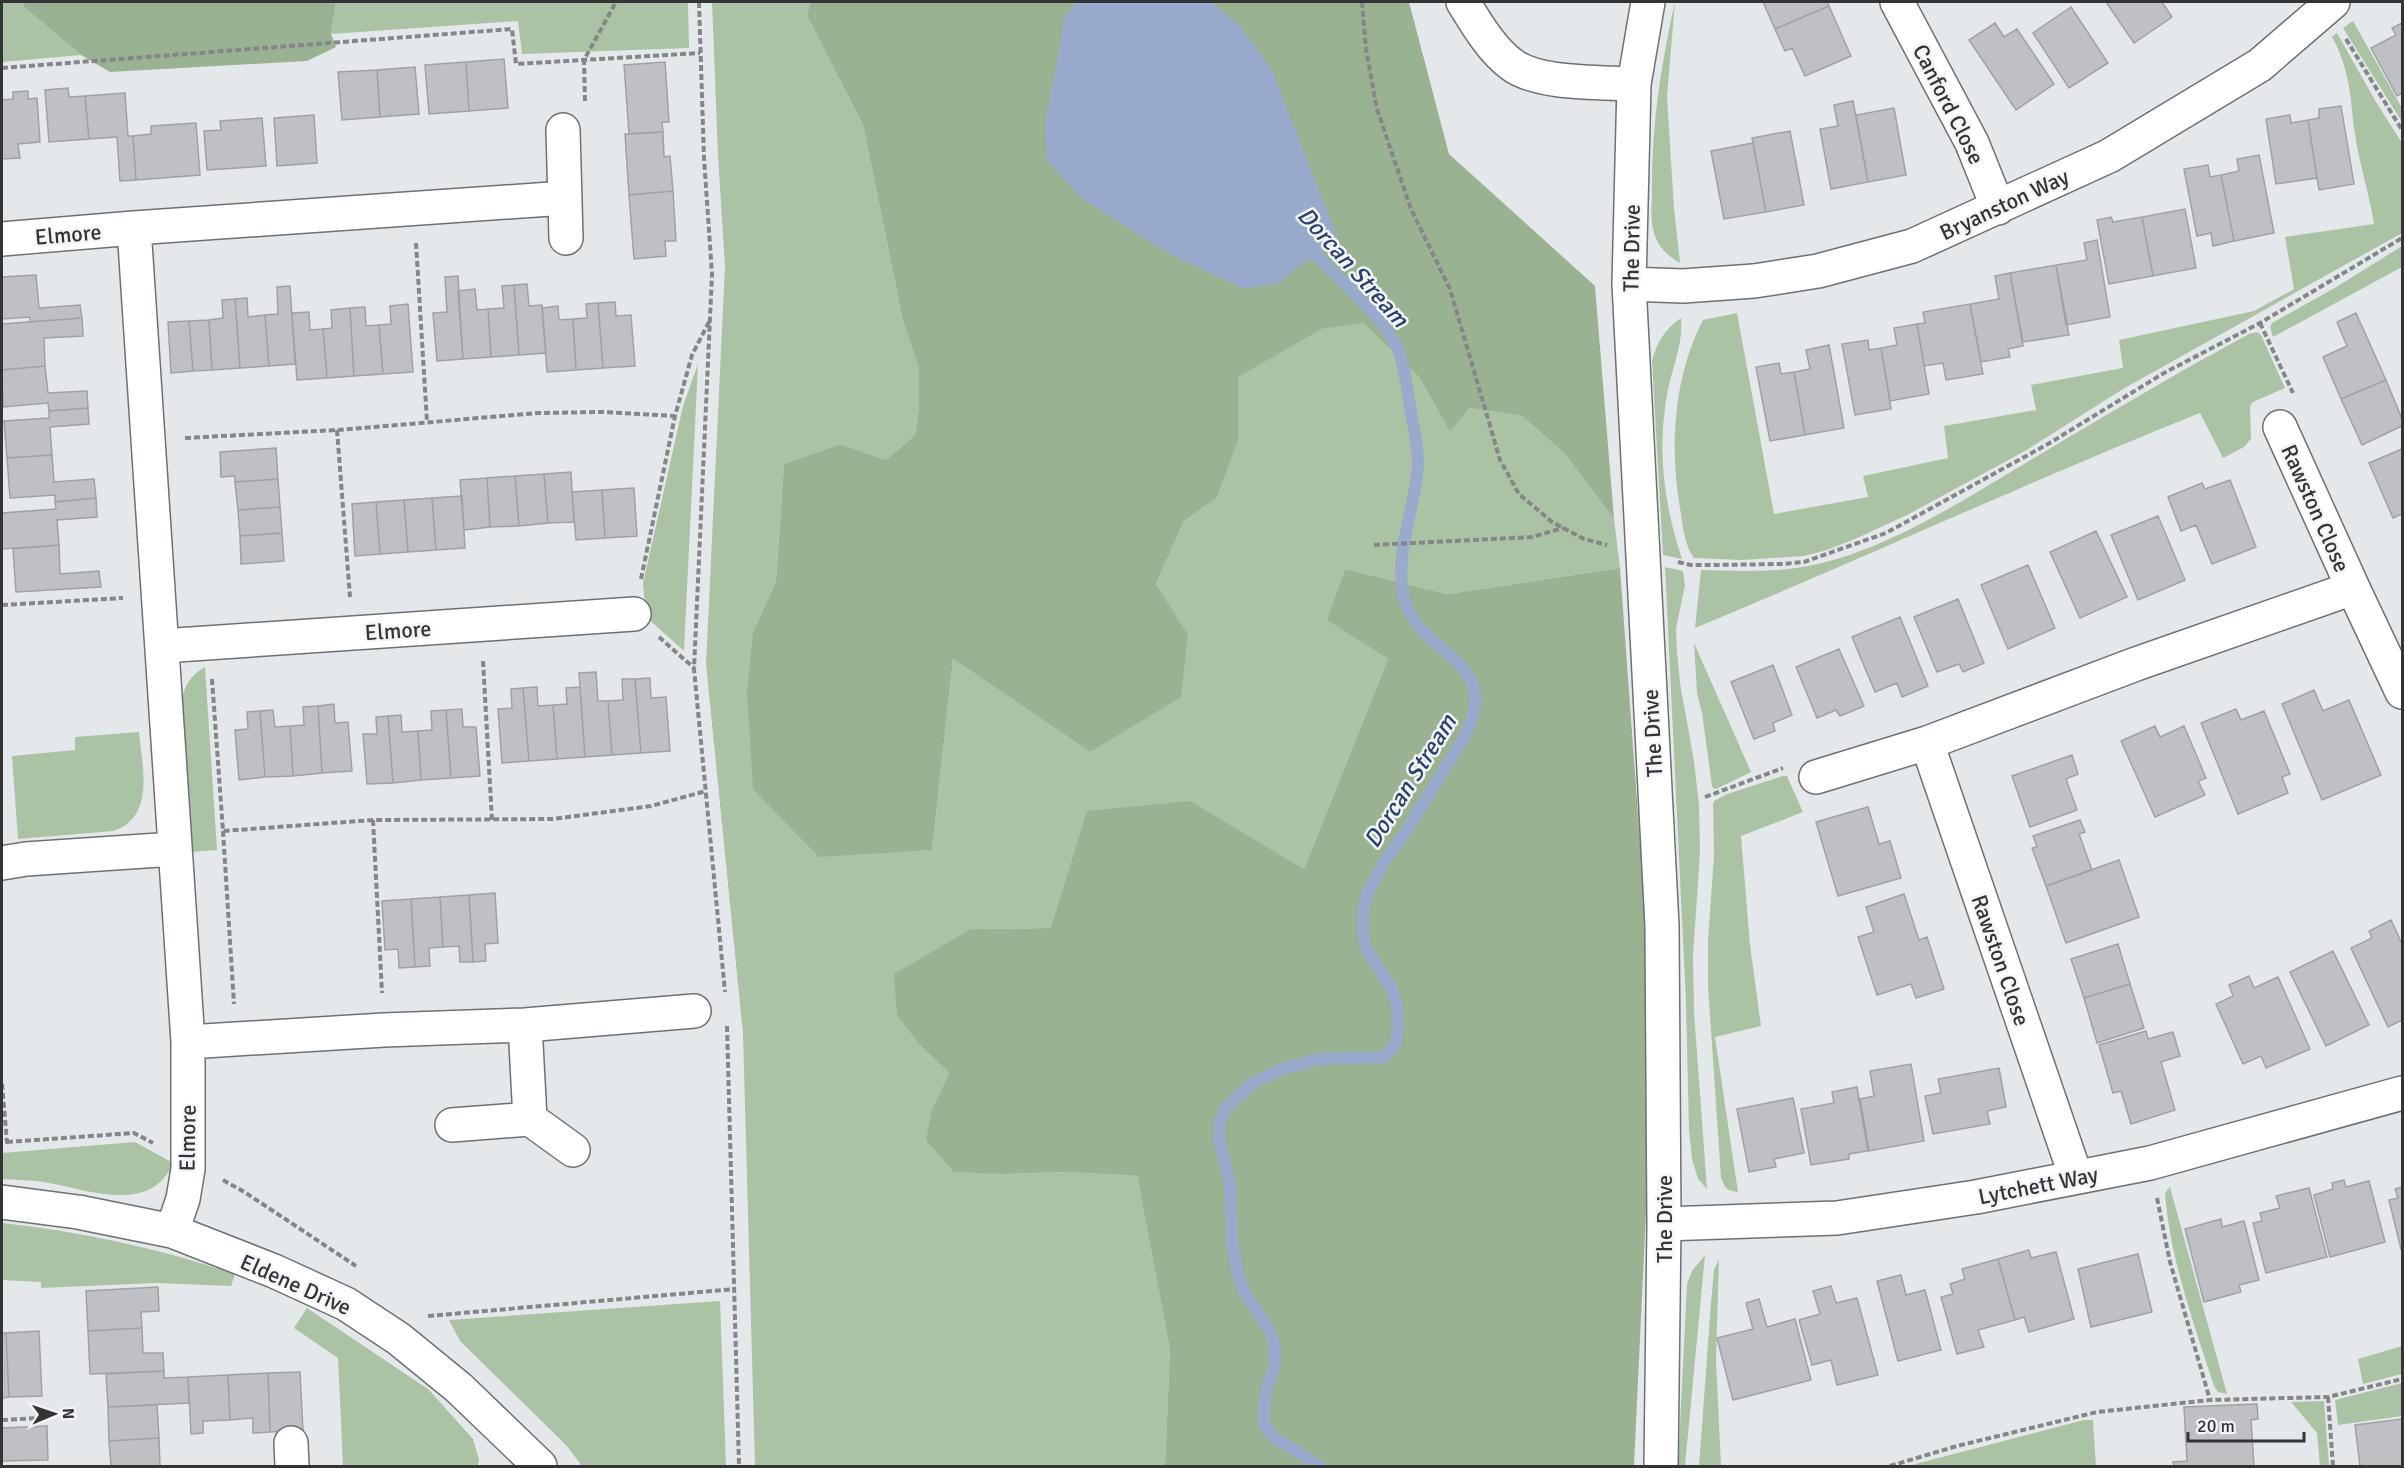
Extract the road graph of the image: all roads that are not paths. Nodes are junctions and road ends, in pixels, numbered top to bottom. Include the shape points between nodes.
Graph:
1 (1463, 2) edge
2 (1648, 2) edge
3 (1897, 2) edge
4 (2330, 5) edge
5 (1634, 84) junction
6 (563, 130) road end
7 (565, 198) junction
8 (1998, 207) junction
9 (134, 228) junction
10 (566, 238) dead end
11 (2, 239) edge
12 (1629, 284) junction
13 (2280, 427) road end
14 (2353, 588) junction
15 (634, 614) road end
16 (162, 646) junction
17 (2403, 692) edge
18 (1927, 743) junction
19 (1816, 777) road end
20 (174, 849) junction
21 (2, 863) edge
22 (694, 1011) dead end
23 (525, 1025) junction
24 (188, 1042) junction
25 (2403, 1093) edge
26 (530, 1119) junction
27 (452, 1125) dead end
28 (573, 1150) dead end
29 (2076, 1177) junction
30 (2, 1202) edge
31 (1665, 1224) junction
32 (172, 1231) junction
33 (535, 1464) edge
34 (1661, 1467) edge

1 - 5 street via 1498,52 1512,65 1534,75 1564,80
2 - 5 street, The Drive
3 - 8 street, Canford Close via 1972,143
4 - 8 street, Bryanston Way via 2260,64 2174,118 2109,156
5 - 12 street, The Drive
6 - 7 street
7 - 9 street, Elmore
7 - 10 street
8 - 12 street, Bryanston Way via 1912,246 1818,271 1733,283
9 - 11 street, Elmore
9 - 16 street, Elmore
12 - 31 street, The Drive via 1662,926
13 - 14 street, Rawston Close
14 - 17 street, Rawston Close
14 - 18 street, Rawston Close
15 - 16 street, Elmore
16 - 20 street, Elmore
18 - 19 street, Rawston Close
18 - 29 street, Rawston Close
20 - 21 street
20 - 24 street, Elmore
22 - 23 street
23 - 24 street
23 - 26 street
24 - 32 street, Elmore via 189,1162 183,1199
25 - 29 street, Lytchett Way via 2150,1163
26 - 27 street
26 - 28 street
29 - 31 street, Lytchett Way via 1874,1214 1792,1221
30 - 32 street, Eldene Drive
31 - 34 street, The Drive
32 - 33 street, Eldene Drive via 274,1271 346,1304 371,1320 459,1388

